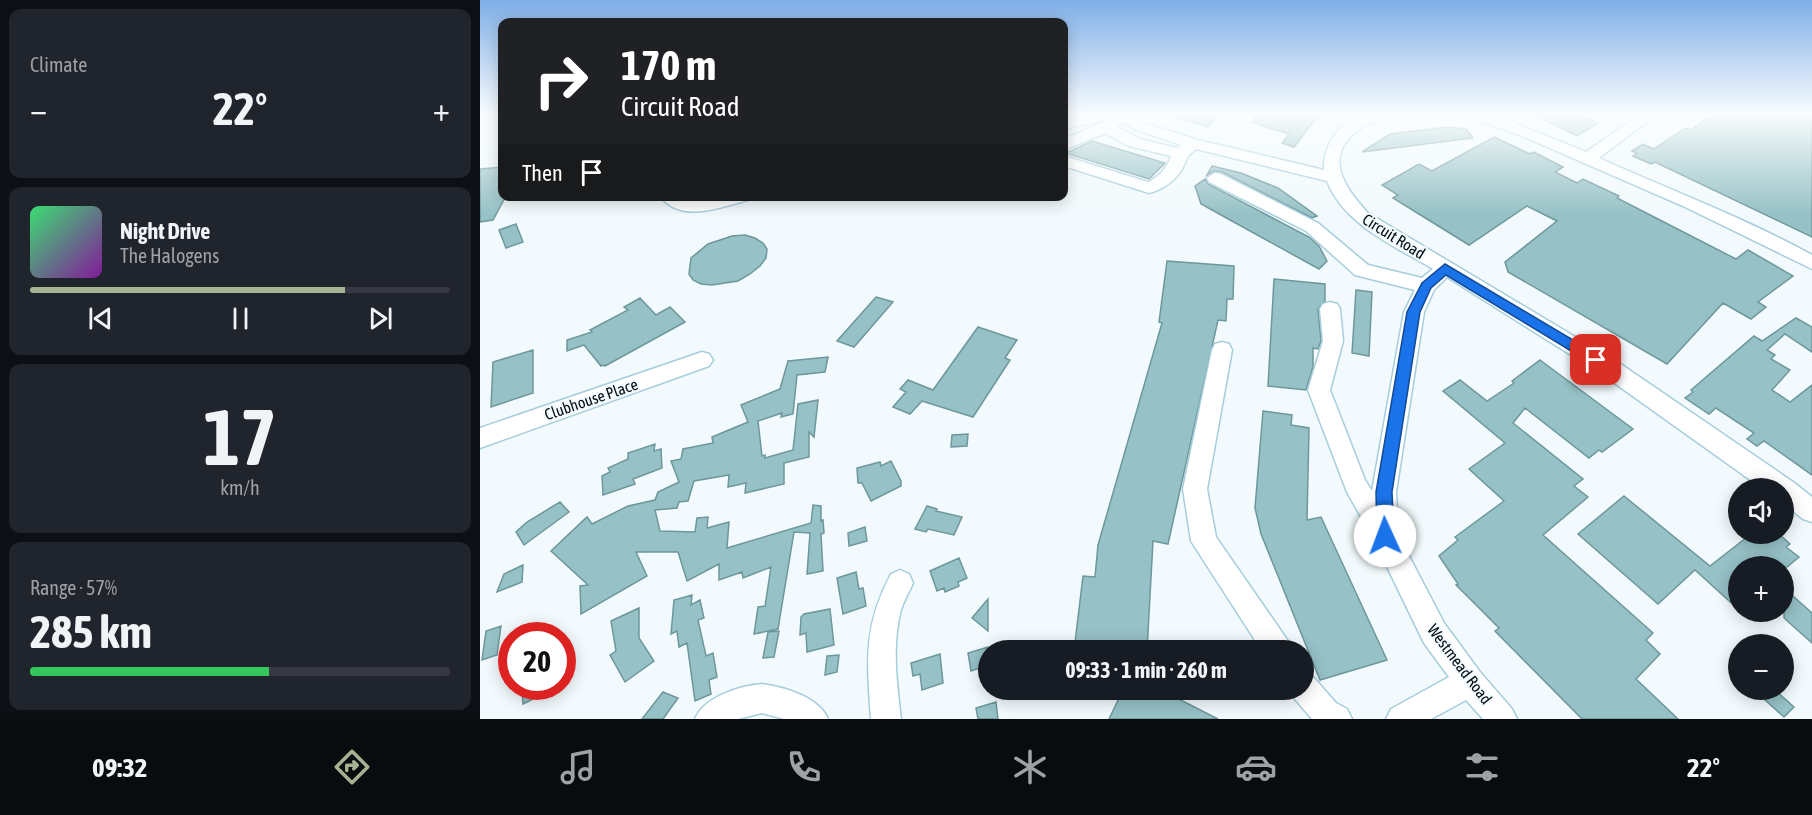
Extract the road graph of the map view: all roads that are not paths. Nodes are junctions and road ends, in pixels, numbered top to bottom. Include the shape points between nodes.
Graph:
1 (1174, 148) edge
2 (1183, 148) edge
3 (1335, 148) edge
4 (1560, 148) edge
5 (1603, 148) edge
6 (1186, 149) junction
7 (1587, 159) junction
8 (1068, 162) edge
9 (1332, 177) junction
10 (1215, 178) dead end
11 (673, 201) edge
12 (720, 201) edge
13 (1812, 263) edge
14 (1445, 268) junction
15 (1426, 286) junction
16 (1330, 309) dead end
17 (1222, 350) dead end
18 (702, 360) dead end
19 (480, 438) edge
20 (1766, 478) edge
21 (1794, 498) edge
22 (1812, 511) edge
23 (1385, 536) junction
24 (900, 583) dead end
25 (1271, 640) edge
26 (1470, 682) junction
27 (1314, 699) edge
28 (710, 719) edge
29 (813, 719) edge
30 (886, 719) edge
31 (1337, 719) edge
32 (1401, 719) edge
33 (1502, 719) edge

1 - 6 street
2 - 6 street
3 - 9 street via 1330,158
4 - 7 street
5 - 7 street
6 - 8 street via 1161,182 1149,188
6 - 9 street
7 - 13 street via 1750,229
9 - 14 street, Circuit Road via 1346,202 1362,217
10 - 15 street via 1312,227 1362,270
11 - 12 street via 693,207
14 - 15 street, Westmead Road
14 - 20 street, Circuit Road via 1614,371
15 - 23 street, Westmead Road via 1414,312 1390,449 1384,492
16 - 23 street via 1333,341 1319,390 1355,485
17 - 25 street via 1195,489 1197,507 1204,541
18 - 19 street, Clubhouse Place
21 - 22 street, Circuit Road
23 - 26 street, Westmead Road via 1434,633
24 - 30 street via 887,611 883,633
26 - 32 street
26 - 33 street, Westmead Road
27 - 31 street
28 - 29 street via 730,706 760,697 792,706

